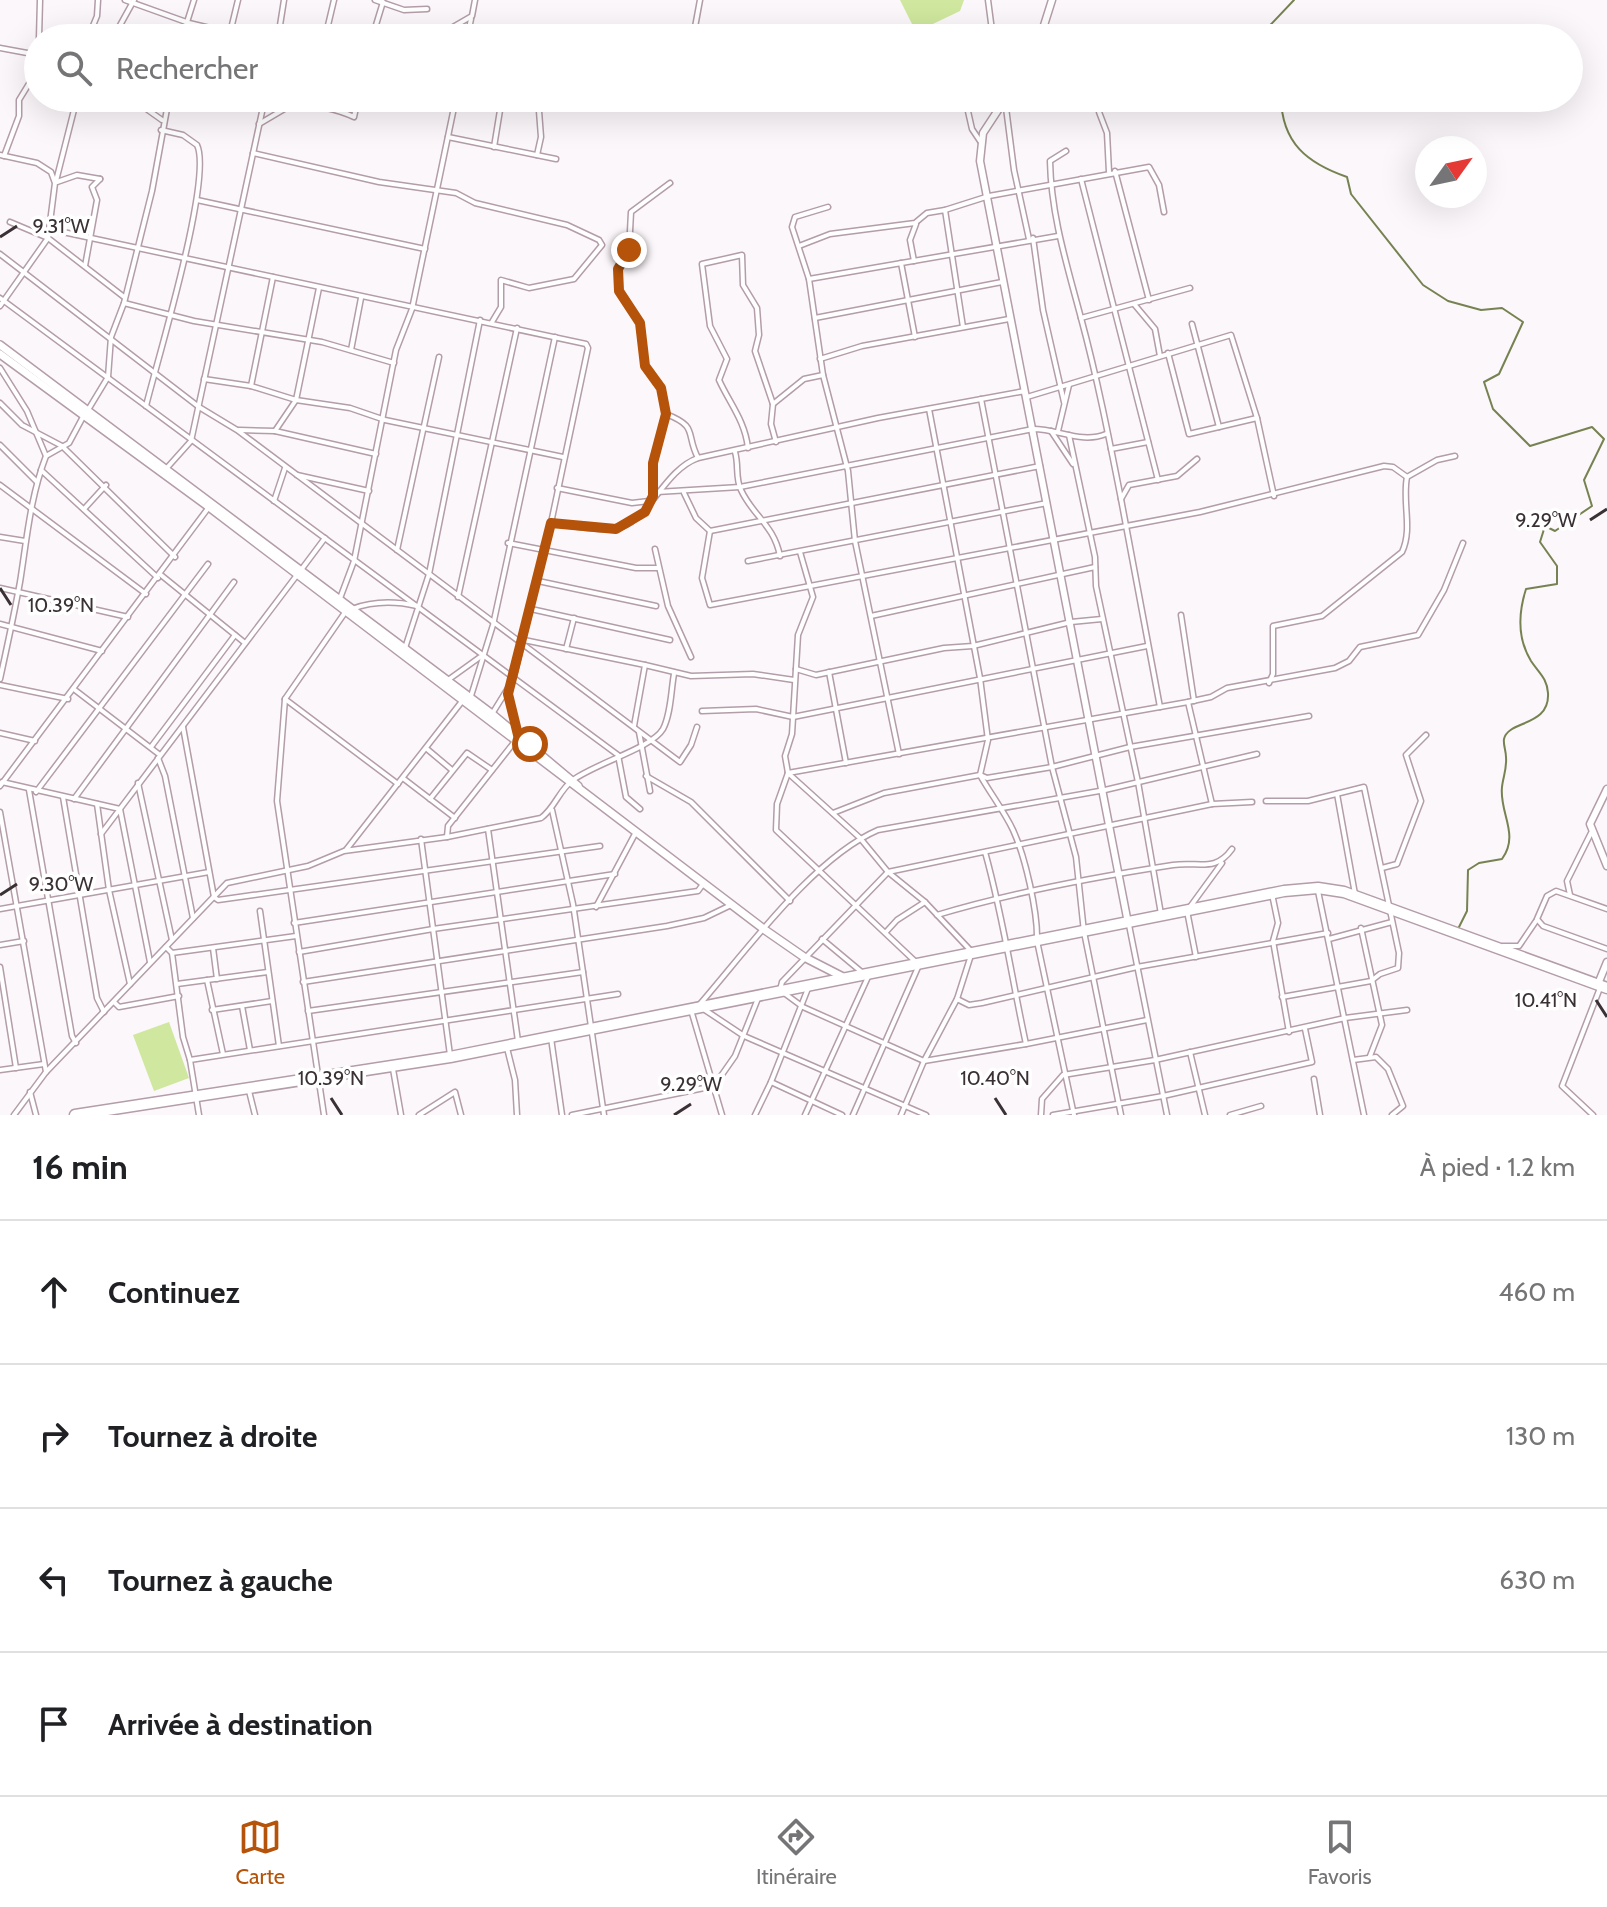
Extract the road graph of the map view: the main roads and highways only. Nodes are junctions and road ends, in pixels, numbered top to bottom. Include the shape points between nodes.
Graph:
1 (0, 345) edge
2 (0, 354) edge
3 (86, 412) junction
4 (349, 611) junction
5 (466, 699) junction
6 (517, 737) junction
7 (825, 968) junction
8 (847, 979) junction
9 (826, 982) junction
10 (1602, 986) edge
11 (103, 1113) edge
12 (75, 1115) edge

1 - 3 main road
2 - 3 main road
3 - 4 main road
4 - 5 main road
4 - 5 main road via 448,680
5 - 6 main road
5 - 6 main road
6 - 7 main road via 703,884
7 - 8 main road
7 - 9 highway
8 - 9 highway
8 - 10 highway via 1318,888 1390,908
9 - 11 highway via 450,1057
11 - 12 highway

